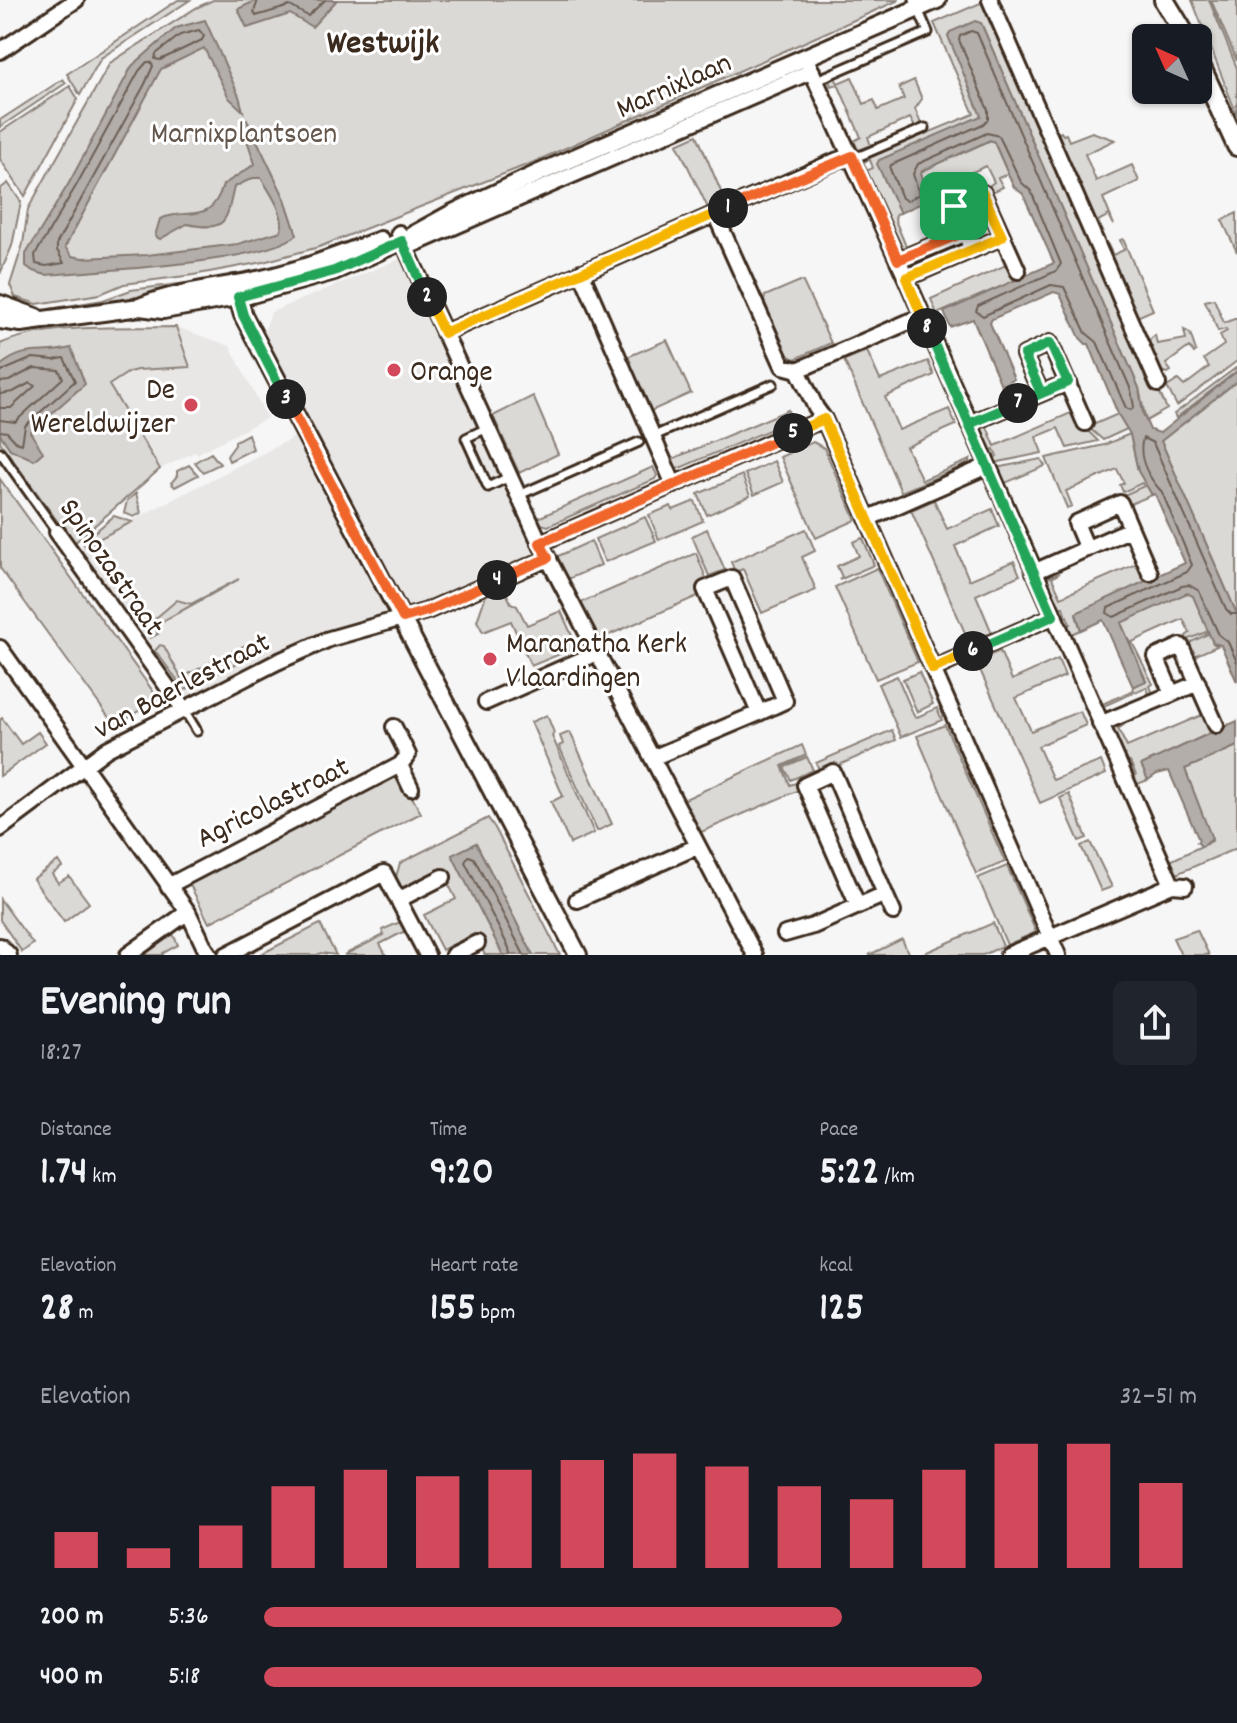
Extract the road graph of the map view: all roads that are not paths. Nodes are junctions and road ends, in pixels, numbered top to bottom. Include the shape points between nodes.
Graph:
1 (76, 0) edge
2 (937, 0) edge
3 (990, 0) edge
4 (1164, 0) edge
5 (1176, 0) edge
6 (916, 4) edge
7 (1177, 24) edge
8 (1185, 24) edge
9 (0, 51) edge
10 (812, 69) junction
11 (1212, 92) edge
12 (925, 128) dead end
13 (1237, 146) edge
14 (852, 156) junction
15 (715, 214) junction
16 (965, 232) junction
17 (1002, 237) junction
18 (402, 240) junction
19 (972, 250) junction
20 (898, 260) junction
21 (1018, 271) dead end
22 (581, 272) junction
23 (906, 278) junction
24 (236, 290) junction
25 (0, 305) edge
26 (922, 316) junction
27 (42, 319) junction
28 (0, 320) edge
29 (444, 333) junction
30 (798, 370) junction
31 (1068, 382) junction
32 (773, 384) dead end
33 (1158, 384) dead end
34 (1041, 393) junction
35 (824, 419) junction
36 (1085, 423) dead end
37 (969, 424) junction
38 (487, 428) junction
39 (646, 439) junction
40 (0, 452) edge
41 (987, 466) junction
42 (509, 477) junction
43 (674, 485) junction
44 (517, 496) junction
45 (867, 519) junction
46 (1131, 529) junction
47 (57, 532) joint
48 (540, 543) junction
49 (1087, 549) junction
50 (548, 558) junction
51 (1034, 572) junction
52 (1150, 573) dead end
53 (1053, 616) junction
54 (403, 618) junction
55 (0, 648) edge
56 (597, 653) junction
57 (933, 669) junction
58 (1198, 683) junction
59 (1172, 694) junction
60 (486, 702) dead end
61 (184, 710) junction
62 (759, 713) junction
63 (1100, 724) junction
64 (1216, 725) dead end
65 (394, 727) dead end
66 (197, 731) dead end
67 (652, 758) junction
68 (400, 765) junction
69 (85, 768) junction
70 (411, 788) dead end
71 (0, 829) edge
72 (698, 846) junction
73 (443, 877) dead end
74 (168, 886) junction
75 (885, 894) junction
76 (398, 900) junction
77 (577, 900) dead end
78 (858, 906) junction
79 (188, 912) junction
80 (893, 912) dead end
81 (785, 934) dead end
82 (1051, 937) junction
83 (477, 943) dead end
84 (0, 946) edge
85 (9, 955) edge
86 (128, 955) edge
87 (210, 955) edge
88 (226, 955) edge
89 (427, 955) edge
90 (453, 955) edge
91 (578, 955) edge
92 (755, 955) edge
93 (1008, 955) edge
94 (1058, 955) edge

1 - 9 street
2 - 6 street, Marnixlaan
3 - 33 street
4 - 7 main road
5 - 8 main road
6 - 10 street, Marnixlaan
6 - 10 lane, Marnixlaan via 928,32
10 - 14 street
10 - 18 street, Marnixlaan
10 - 18 street, Marnixlaan via 451,214
11 - 13 main road
12 - 14 lane
14 - 15 street
14 - 20 street
15 - 22 street
15 - 30 street via 783,366
16 - 17 street via 954,206 983,193
16 - 19 street
16 - 20 street
17 - 19 street
17 - 21 street
18 - 24 street, Marnixlaan
18 - 29 street
19 - 23 street
20 - 23 street
22 - 29 street
22 - 39 street
23 - 26 street
24 - 27 street, Marnixlaan
24 - 54 street via 252,332
25 - 27 street, Marnixlaan
26 - 30 street
26 - 37 street
27 - 28 street, Marnixlaan
29 - 38 street
30 - 35 street
31 - 34 street
31 - 34 street via 1050,343 1024,355
31 - 36 street
32 - 39 lane
34 - 37 street
35 - 43 street
35 - 45 street
37 - 41 street
38 - 42 street
38 - 42 lane via 466,438 488,487
39 - 43 street
39 - 44 lane
40 - 47 lane, Spinozastraat
41 - 45 street
41 - 51 street
42 - 44 street
43 - 48 street
44 - 48 street
45 - 57 street
46 - 49 street
46 - 49 street via 1120,503 1076,523
46 - 52 street
47 - 61 street, Spinozastraat
48 - 50 street
49 - 51 street
50 - 54 street, van Baerlestraat
50 - 56 street
51 - 53 street
53 - 57 street
53 - 63 street
54 - 61 street, van Baerlestraat via 311,645
54 - 91 street
55 - 69 street
56 - 60 street
56 - 67 street
57 - 82 street
58 - 59 street
58 - 59 street via 1181,646 1156,657
58 - 64 street
59 - 63 street
61 - 66 lane
61 - 69 street, van Baerlestraat via 107,749
62 - 62 street via 785,701 732,578 705,589
62 - 67 street
63 - 82 street via 1178,885
65 - 68 street via 408,755
67 - 72 street
68 - 70 street
68 - 74 street, Agricolastraat
69 - 71 street, van Baerlestraat
69 - 74 street
72 - 77 street
72 - 92 street
73 - 76 street
74 - 79 street
75 - 78 street
75 - 78 street via 833,772 805,785
75 - 80 street
76 - 88 street via 384,873
76 - 89 street
78 - 81 street
79 - 86 street
79 - 87 street
82 - 93 street
82 - 94 street
83 - 90 street
84 - 85 street

